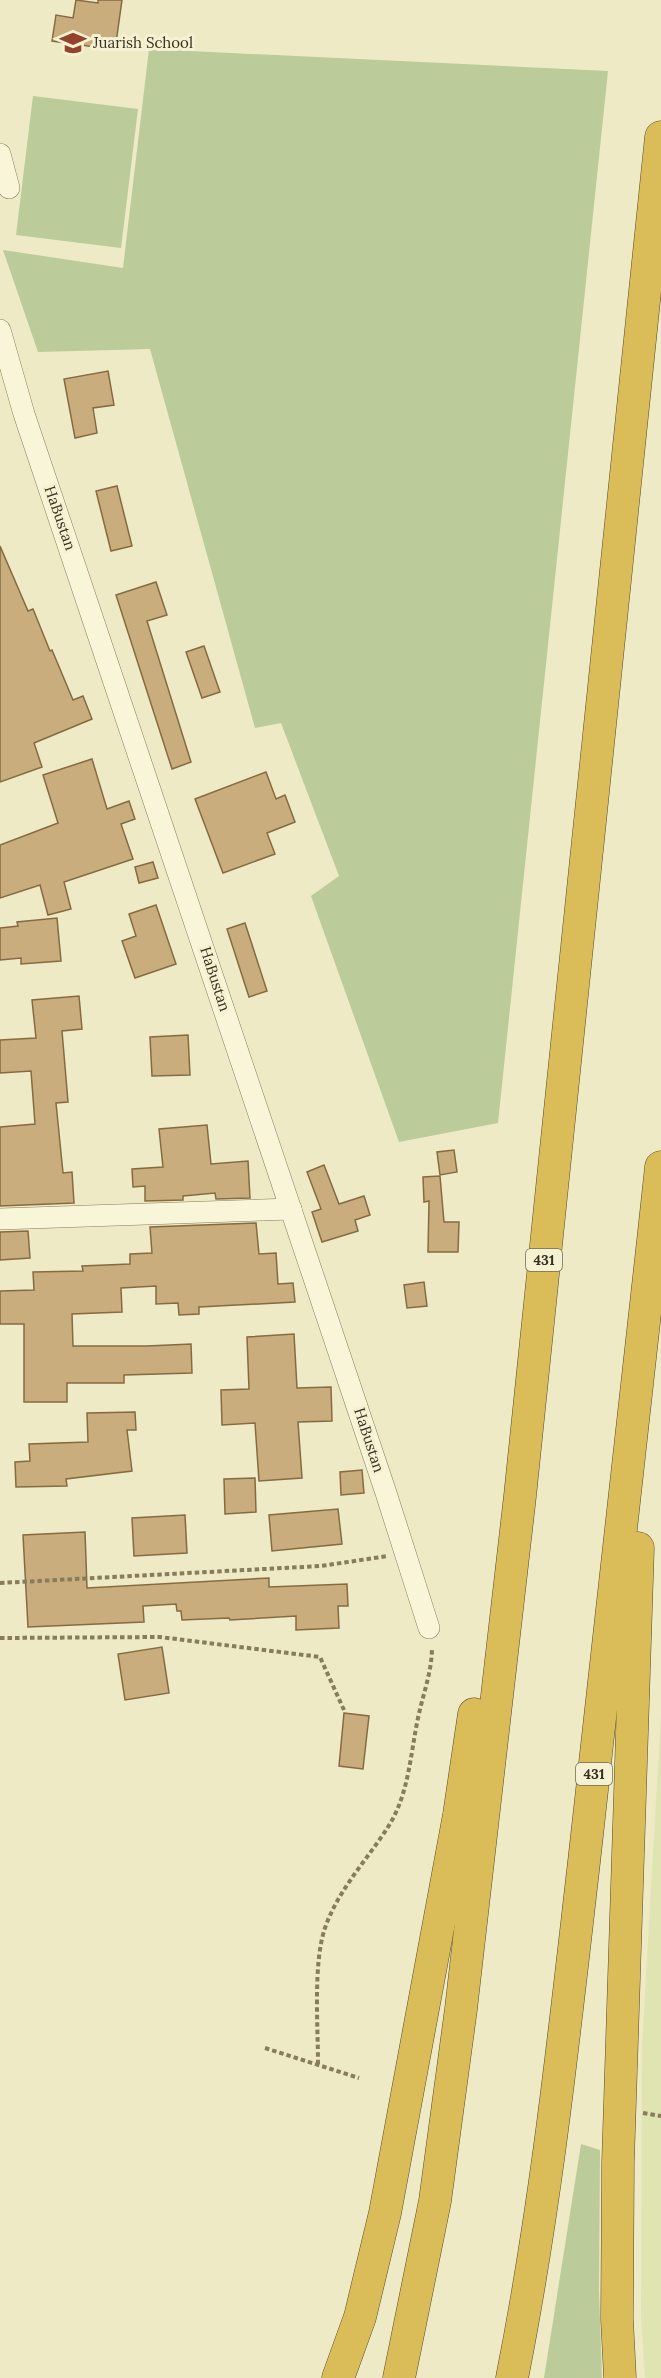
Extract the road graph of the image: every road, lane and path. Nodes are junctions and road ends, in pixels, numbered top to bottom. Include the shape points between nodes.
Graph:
1 (661, 137) edge
2 (0, 155) edge
3 (9, 188) dead end
4 (0, 334) edge
5 (661, 1167) edge
6 (552, 1182) junction
7 (291, 1209) junction
8 (0, 1219) edge
9 (646, 1303) junction
10 (405, 1554) junction
11 (0, 1583) edge
12 (429, 1628) joint
13 (0, 1638) edge
14 (344, 1710) dead end
15 (265, 2048) dead end
16 (318, 2064) junction
17 (359, 2078) dead end
18 (639, 2113) dead end
19 (661, 2115) edge
20 (338, 2378) edge
21 (399, 2378) edge
22 (512, 2378) edge
23 (620, 2378) edge

1 - 6 highway, 431
2 - 3 street
4 - 7 street, HaBustan
5 - 9 highway, 431
6 - 20 highway via 459,1815 385,2213 360,2317
6 - 21 highway, 431 via 461,2009 435,2201
7 - 8 street
7 - 10 street, HaBustan
9 - 22 highway, 431 via 552,2140
9 - 23 highway via 618,2162
10 - 11 path via 321,1566
10 - 12 street, HaBustan
12 - 16 path via 432,1665 401,1801 324,1929 319,1954
13 - 14 path via 160,1637 320,1657
15 - 16 path
16 - 17 path
18 - 19 path

